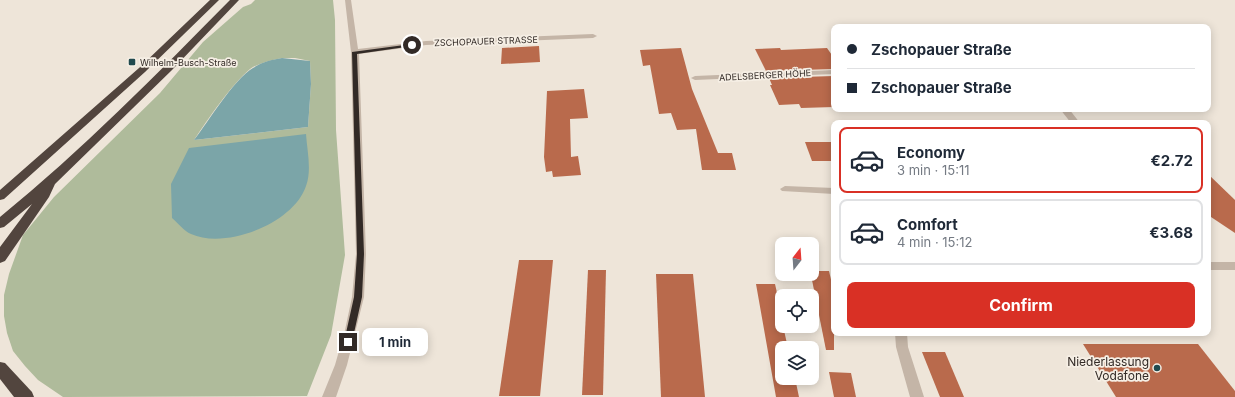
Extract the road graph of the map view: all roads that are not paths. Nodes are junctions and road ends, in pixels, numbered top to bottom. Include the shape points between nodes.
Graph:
1 (215, 0) edge
2 (235, 0) edge
3 (348, 0) edge
4 (593, 36) dead end
5 (355, 52) junction
6 (831, 72) edge
7 (695, 78) dead end
8 (1067, 112) edge
9 (1073, 120) edge
10 (54, 179) junction
11 (785, 189) dead end
12 (831, 191) edge
13 (0, 196) edge
14 (0, 224) edge
15 (0, 258) edge
16 (1211, 266) edge
17 (1235, 266) edge
18 (901, 336) edge
19 (0, 368) edge
20 (26, 397) edge
21 (328, 397) edge
22 (918, 397) edge

1 - 13 highway via 142,70
2 - 10 highway
3 - 5 street
4 - 5 street, ZSCHOPAUER STRASSE via 426,43
5 - 21 street via 360,254 358,297 343,358
6 - 7 street, ADELSBERGER HÖHE
8 - 9 street
10 - 14 highway
10 - 15 highway via 41,203 17,231
11 - 12 street
16 - 17 street
18 - 22 street via 902,347
19 - 20 highway

